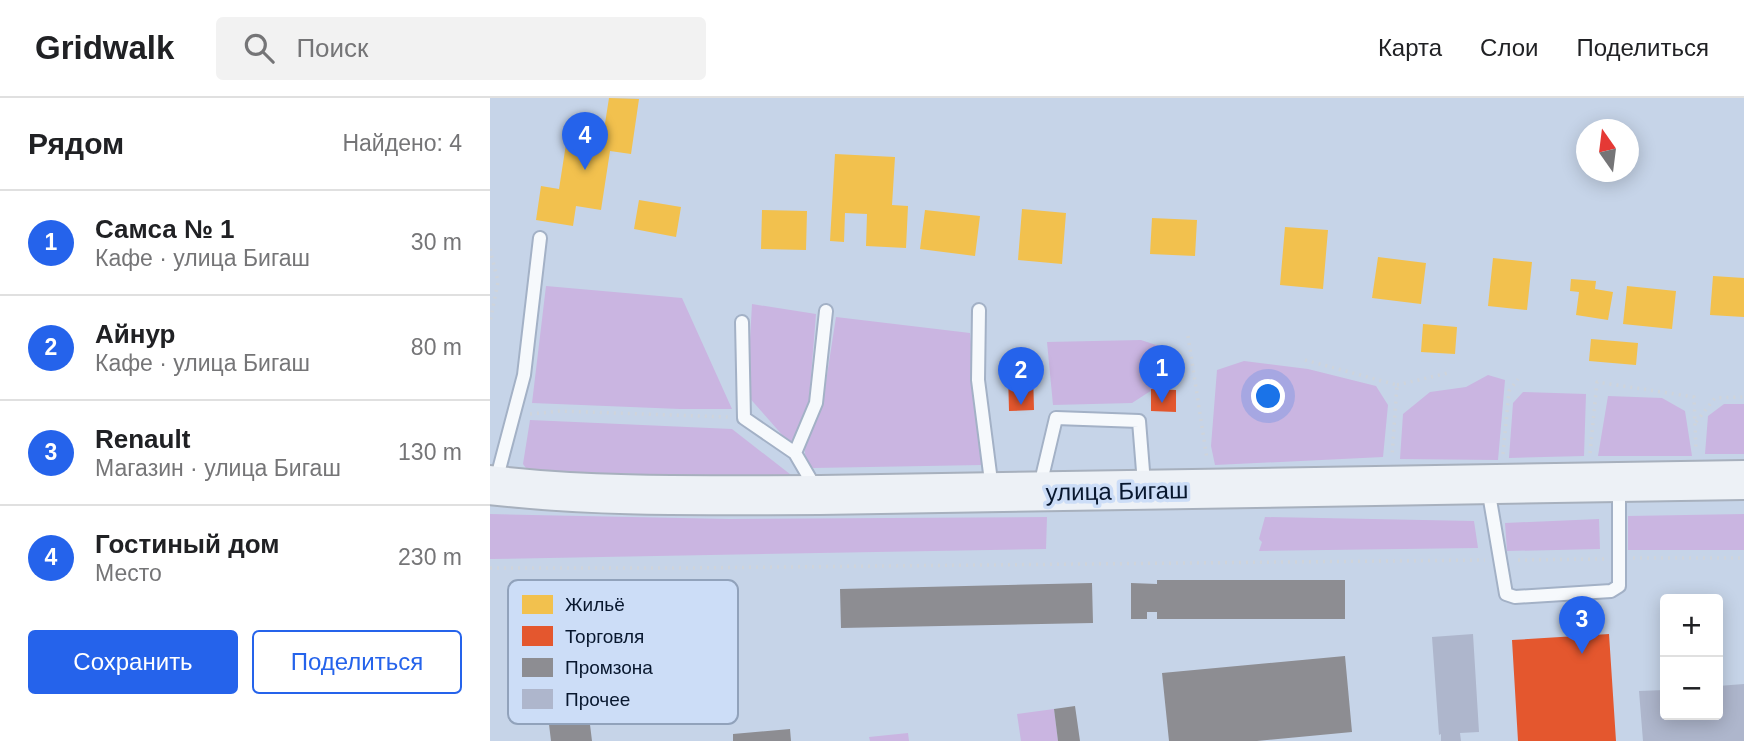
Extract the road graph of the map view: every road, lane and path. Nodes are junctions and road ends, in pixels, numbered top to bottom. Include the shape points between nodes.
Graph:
1 (540, 238) dead end
2 (490, 249) edge
3 (979, 310) dead end
4 (826, 311) dead end
5 (490, 322) edge
6 (742, 322) dead end
7 (1188, 336) dead end
8 (1305, 360) dead end
9 (1448, 373) dead end
10 (1518, 379) dead end
11 (1398, 385) junction
12 (1744, 397) edge
13 (513, 416) junction
14 (744, 418) junction
15 (1695, 424) junction
16 (795, 453) junction
17 (1143, 471) dead end
18 (1043, 473) dead end
19 (1744, 480) edge
20 (1698, 481) junction
21 (1603, 482) junction
22 (1494, 484) junction
23 (493, 485) edge
24 (1390, 486) junction
25 (1211, 489) junction
26 (992, 493) junction
27 (820, 495) junction
28 (1619, 558) junction
29 (1744, 558) edge
30 (1500, 560) junction
31 (490, 568) edge

1 - 13 lane via 524,375
2 - 5 path via 498,282
3 - 26 lane via 978,380
4 - 16 lane via 816,403
6 - 14 lane
7 - 25 path
8 - 11 path
9 - 11 path
10 - 22 path via 1509,391
11 - 24 path
12 - 15 path via 1715,398
13 - 14 path via 561,411
13 - 23 lane
14 - 16 lane
15 - 20 path
15 - 21 path via 1694,397 1597,382
16 - 27 lane
17 - 18 lane via 1139,421 1056,418
19 - 20 main road, улица Бигаш
20 - 21 main road, улица Бигаш
21 - 22 main road, улица Бигаш
21 - 28 lane
22 - 24 main road, улица Бигаш
22 - 30 lane
23 - 27 main road, улица Бигаш via 675,495
24 - 25 main road, улица Бигаш
25 - 26 main road, улица Бигаш
26 - 27 main road, улица Бигаш
28 - 29 path
28 - 30 path
28 - 30 lane via 1619,586 1611,591 1515,597 1506,594
30 - 31 path

